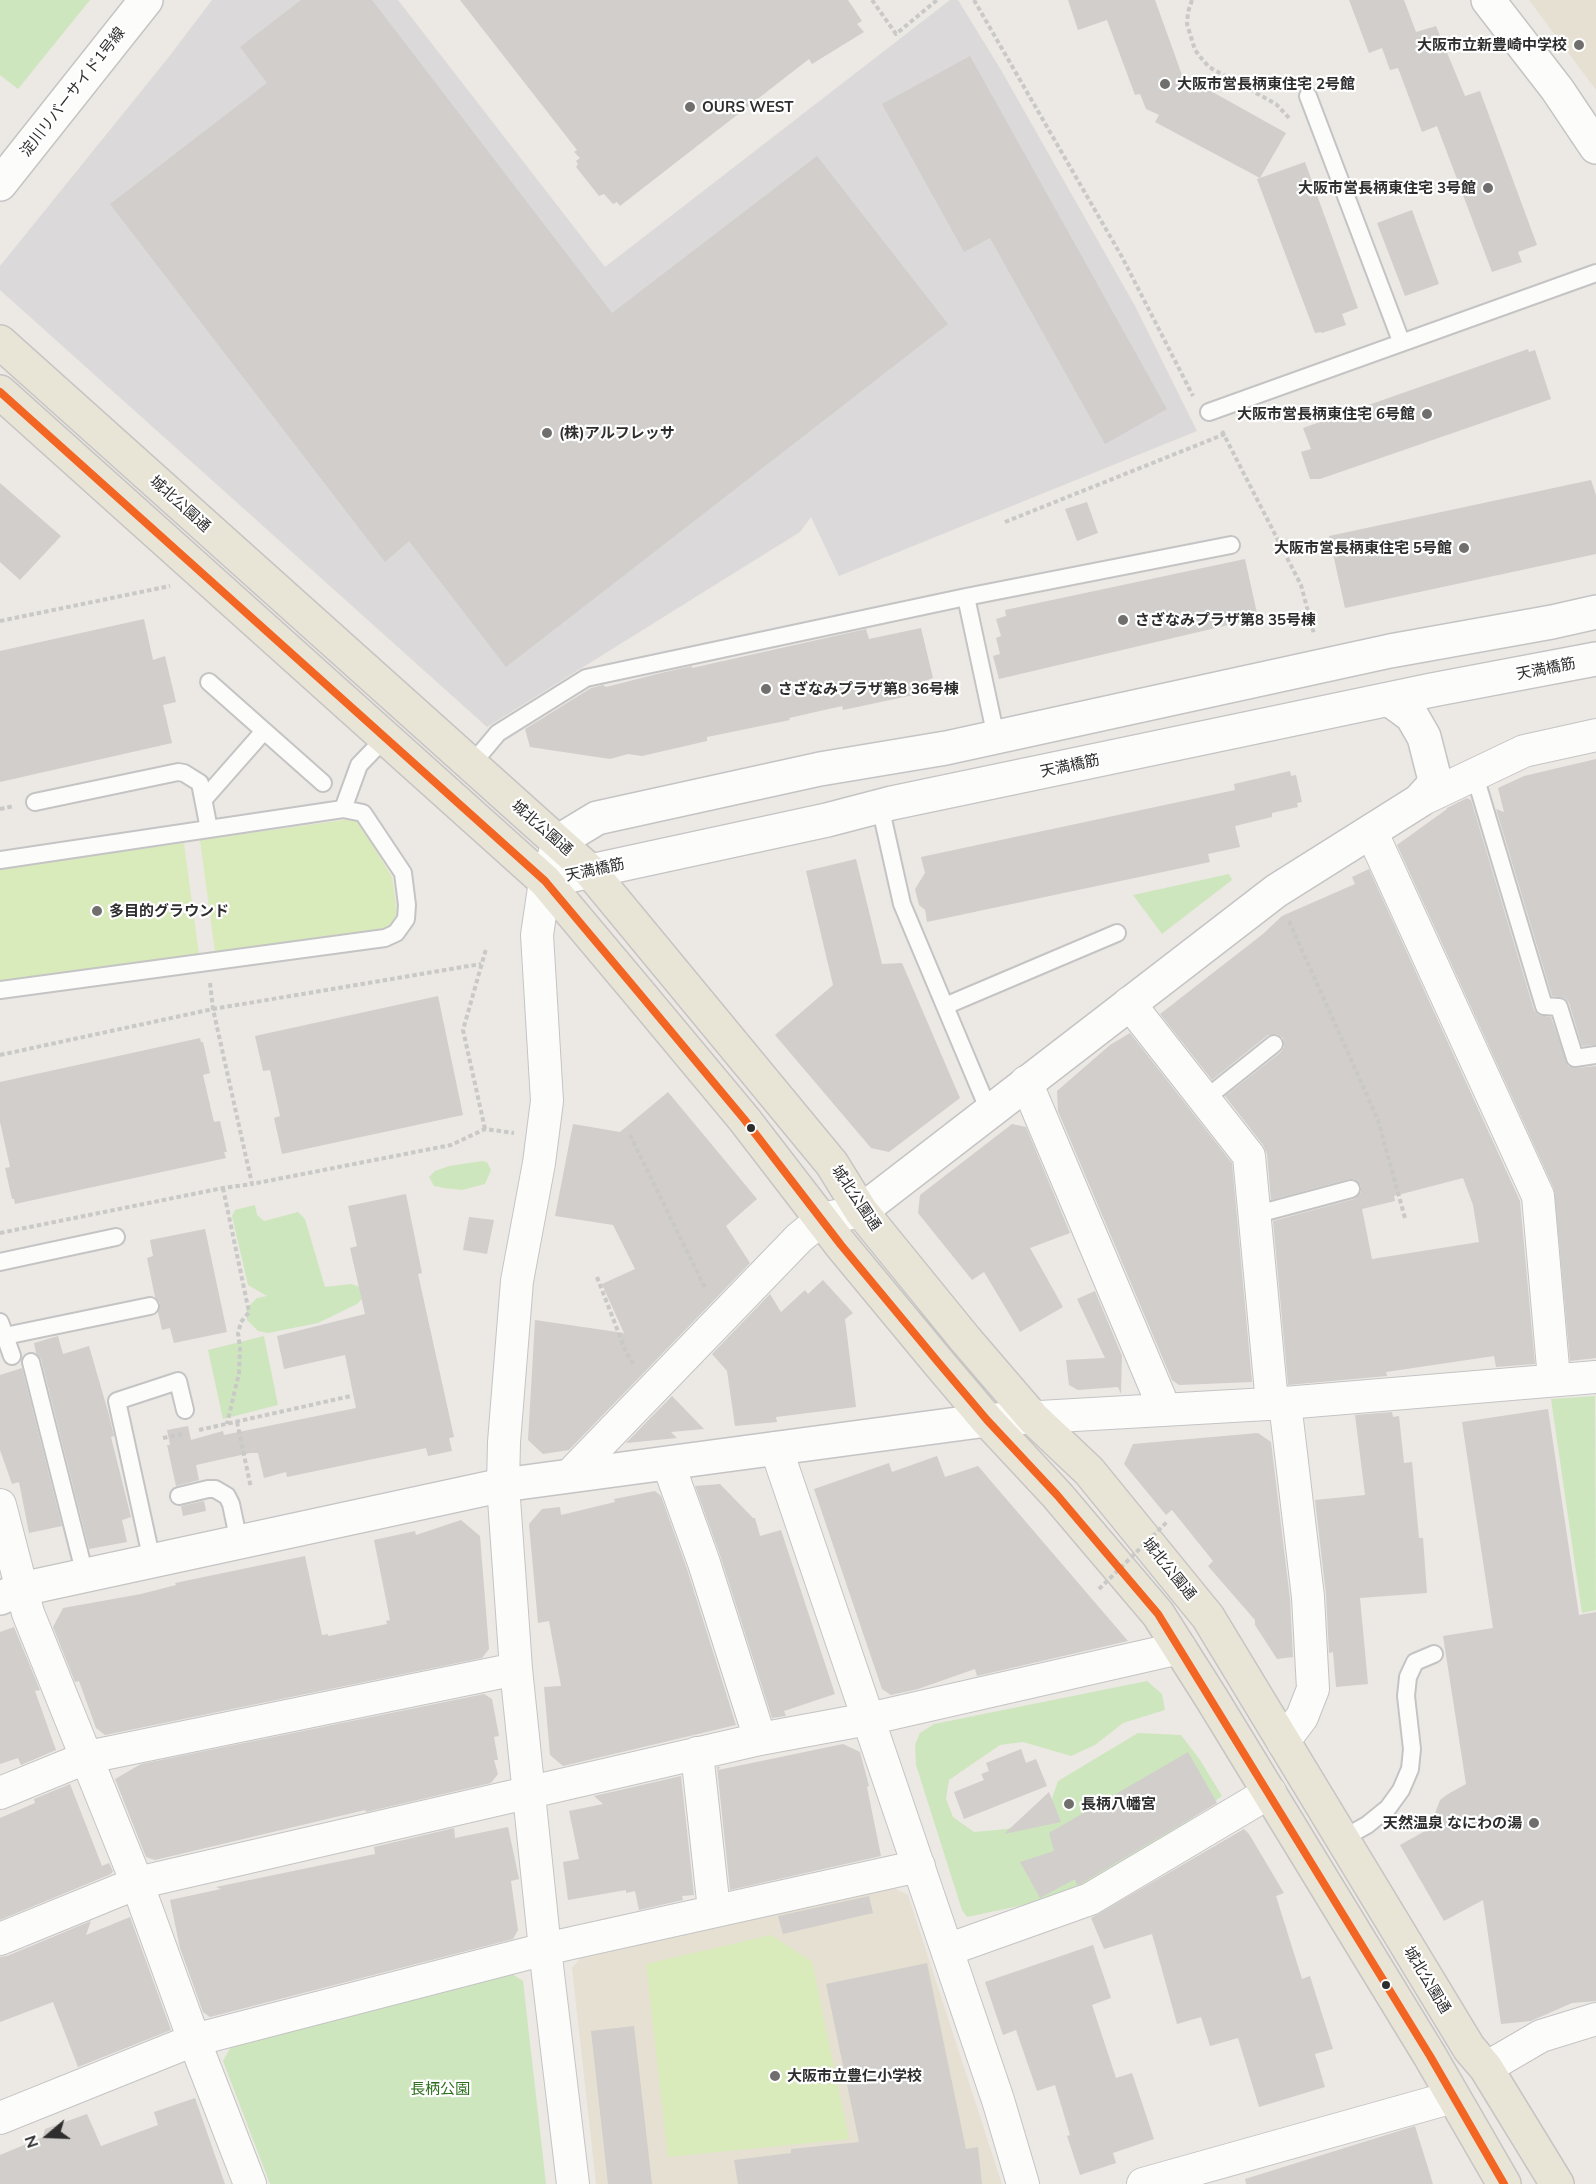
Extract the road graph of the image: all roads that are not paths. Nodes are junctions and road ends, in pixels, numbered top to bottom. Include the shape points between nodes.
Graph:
1 (146, 0) edge
2 (1488, 0) edge
3 (1308, 96) dead end
4 (1596, 147) edge
5 (0, 184) edge
6 (1596, 273) edge
7 (1401, 341) junction
8 (0, 342) edge
9 (0, 392) edge
10 (1209, 412) road end
11 (1231, 545) dead end
12 (966, 597) junction
13 (1596, 612) edge
14 (1596, 659) edge
15 (209, 681) dead end
16 (1390, 700) junction
17 (264, 730) junction
18 (1596, 735) edge
19 (996, 737) junction
20 (385, 738) junction
21 (471, 765) junction
22 (1474, 773) junction
23 (323, 783) dead end
24 (204, 798) junction
25 (1419, 801) junction
26 (36, 802) dead end
27 (880, 806) junction
28 (343, 809) junction
29 (210, 829) junction
30 (1371, 831) junction
31 (559, 841) junction
32 (673, 853) junction
33 (0, 860) edge
34 (590, 871) junction
35 (545, 880) junction
36 (636, 928) junction
37 (1117, 933) dead end
38 (0, 990) edge
39 (1129, 1004) junction
40 (945, 1006) junction
41 (1274, 1044) dead end
42 (1596, 1055) edge
43 (1026, 1082) junction
44 (1205, 1099) junction
45 (989, 1111) junction
46 (1350, 1189) dead end
47 (861, 1211) junction
48 (1254, 1215) junction
49 (822, 1220) junction
50 (116, 1237) dead end
51 (0, 1262) edge
52 (150, 1306) dead end
53 (2, 1329) edge
54 (12, 1356) dead end
55 (31, 1362) dead end
56 (1596, 1377) edge
57 (1554, 1379) junction
58 (1279, 1403) junction
59 (185, 1410) dead end
60 (1165, 1410) junction
61 (1033, 1418) junction
62 (987, 1420) junction
63 (776, 1448) junction
64 (668, 1463) junction
65 (569, 1476) junction
66 (503, 1485) junction
67 (179, 1496) dead end
68 (0, 1505) edge
69 (239, 1542) junction
70 (152, 1561) junction
71 (85, 1575) junction
72 (11, 1594) edge
73 (1180, 1648) junction
74 (1434, 1654) dead end
75 (516, 1669) junction
76 (868, 1719) junction
77 (760, 1739) junction
78 (1283, 1742) junction
79 (697, 1754) junction
80 (88, 1757) junction
81 (530, 1792) junction
82 (1270, 1792) junction
83 (0, 1793) edge
84 (1342, 1839) junction
85 (919, 1866) junction
86 (137, 1883) junction
87 (714, 1910) junction
88 (0, 1939) edge
89 (545, 1949) junction
90 (947, 1950) junction
91 (1596, 2019) edge
92 (194, 2040) junction
93 (1486, 2068) junction
94 (1453, 2097) junction
95 (0, 2118) edge
96 (250, 2184) edge
97 (573, 2184) edge
98 (1023, 2184) edge
99 (1143, 2184) edge
100 (1504, 2184) edge
101 (1557, 2184) edge

1 - 5 street, 淀川リバーサイド1号線
2 - 4 street
3 - 7 lane
6 - 7 lane
7 - 10 lane
8 - 21 main road, 城北公園通
9 - 20 main road
11 - 12 lane
12 - 19 lane
12 - 21 lane via 586,678 498,733
13 - 19 street via 1390,651
14 - 16 street, 天満橋筋
15 - 17 lane
16 - 25 street via 1412,717 1424,737 1435,780
16 - 27 street, 天満橋筋
17 - 23 lane
17 - 24 lane
18 - 22 street via 1524,751
19 - 31 street via 820,769 597,818
20 - 28 lane via 359,765
20 - 35 main road
21 - 31 main road, 城北公園通
22 - 25 street
22 - 42 lane via 1544,1006 1559,1007 1575,1058
24 - 26 lane via 200,783 178,772
24 - 29 lane
25 - 30 street
27 - 32 street, 天満橋筋
27 - 40 lane via 902,904
28 - 29 lane
28 - 38 lane via 363,813 403,873 407,905 405,920 396,933 385,938
29 - 33 lane
30 - 39 street via 1276,891
30 - 57 street via 1538,1196
31 - 34 main road, 城北公園通
31 - 35 street
32 - 34 street, 天満橋筋
32 - 36 street via 630,878 625,906
34 - 35 street, 天満橋筋
34 - 36 main road, 城北公園通
35 - 49 main road via 744,1119
35 - 66 street via 537,935 547,1101 517,1281
36 - 47 main road, 城北公園通 via 832,1164
37 - 40 lane
39 - 43 street
39 - 44 street
40 - 45 lane
41 - 44 lane
43 - 45 street
43 - 60 street
44 - 48 street via 1249,1156
45 - 47 street
46 - 48 lane
47 - 49 street
47 - 61 main road, 城北公園通
48 - 58 street
49 - 62 main road
49 - 65 street via 793,1245
50 - 51 lane
52 - 53 lane
53 - 54 lane
55 - 71 lane
56 - 57 street
57 - 58 street
58 - 60 street
58 - 78 street via 1308,1597 1313,1689 1302,1717
59 - 70 lane via 178,1381 117,1401
60 - 61 street
61 - 62 street
61 - 78 main road, 城北公園通 via 1089,1471 1208,1617
62 - 63 street
62 - 73 main road via 1151,1606
63 - 64 street
63 - 76 street
64 - 65 street
64 - 77 street
65 - 66 street
66 - 69 street
66 - 75 street
67 - 69 lane via 208,1489 227,1496
68 - 72 street via 18,1569
69 - 70 street
70 - 71 street
71 - 72 street
72 - 80 street via 28,1613
73 - 76 street
73 - 82 main road
74 - 84 lane via 1415,1662 1408,1677 1406,1696 1412,1749 1410,1769 1401,1790 1388,1808
75 - 80 street
75 - 81 street
76 - 77 street
76 - 85 street
77 - 79 street
78 - 84 main road, 城北公園通
79 - 81 street
79 - 87 street
80 - 83 street
80 - 86 street
81 - 86 street
81 - 89 street
82 - 90 street via 1090,1899
82 - 94 main road
84 - 93 main road, 城北公園通 via 1468,2048
85 - 87 street
85 - 90 street
86 - 88 street
86 - 92 street
87 - 89 street
89 - 92 street
89 - 97 street
90 - 98 street
91 - 93 street via 1541,2036
92 - 95 street
92 - 96 street
93 - 101 main road, 城北公園通
94 - 99 street
94 - 100 main road

